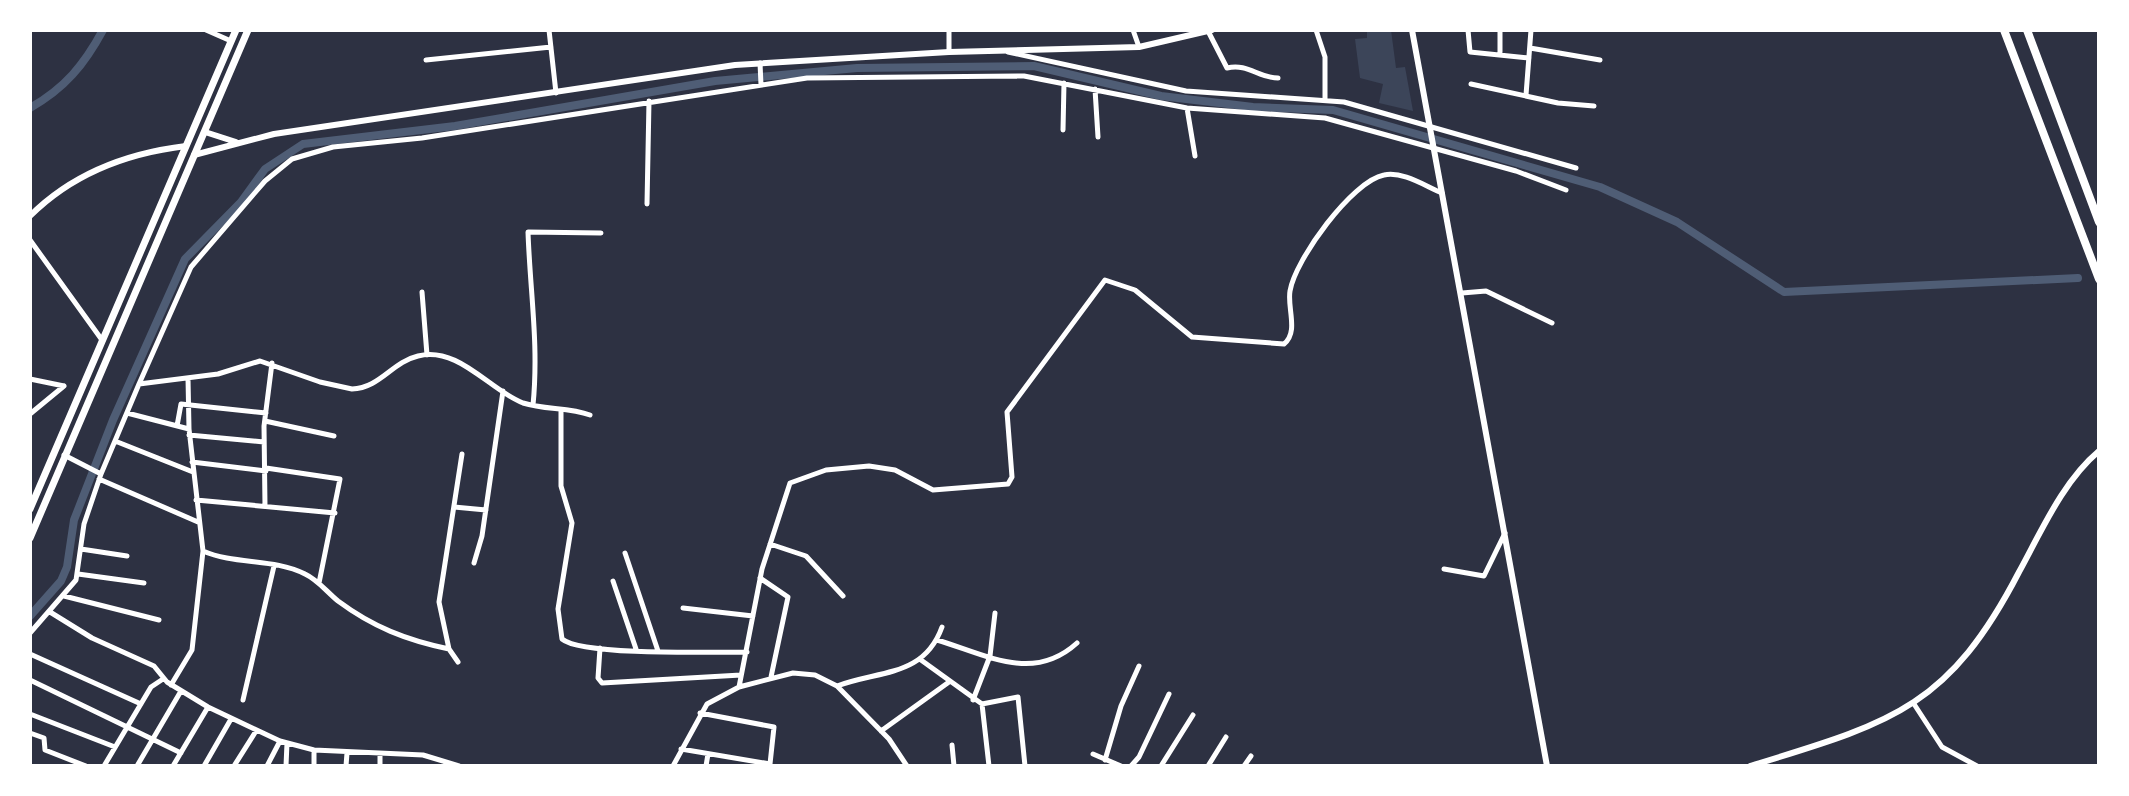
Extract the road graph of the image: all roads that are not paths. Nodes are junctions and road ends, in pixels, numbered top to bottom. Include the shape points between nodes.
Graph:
1 (206, 30) edge
2 (236, 30) edge
3 (248, 30) edge
4 (549, 30) edge
5 (949, 30) edge
6 (1133, 30) edge
7 (1316, 30) edge
8 (1412, 30) edge
9 (1468, 30) edge
10 (1500, 30) edge
11 (1531, 30) edge
12 (2004, 30) edge
13 (2027, 30) edge
14 (1205, 31) edge
15 (231, 41) junction
16 (551, 47) junction
17 (1139, 47) junction
18 (1530, 48) junction
19 (1003, 51) junction
20 (949, 52) junction
21 (1500, 52) junction
22 (224, 58) junction
23 (1529, 58) junction
24 (426, 60) dead end
25 (1600, 60) dead end
26 (234, 63) junction
27 (760, 67) junction
28 (1278, 78) dead end
29 (761, 82) junction
30 (1064, 83) junction
31 (1471, 84) dead end
32 (1095, 89) junction
33 (556, 94) junction
34 (1526, 95) junction
35 (1325, 99) junction
36 (649, 101) junction
37 (1594, 106) dead end
38 (1187, 108) junction
39 (1430, 127) junction
40 (1063, 130) dead end
41 (205, 132) junction
42 (1098, 137) dead end
43 (236, 142) junction
44 (1433, 145) junction
45 (186, 146) junction
46 (194, 155) junction
47 (1195, 156) dead end
48 (1576, 168) dead end
49 (2084, 180) junction
50 (2065, 187) junction
51 (1566, 190) dead end
52 (1442, 193) junction
53 (647, 204) dead end
54 (30, 216) edge
55 (2099, 221) edge
56 (2080, 226) junction
57 (601, 233) dead end
58 (30, 240) edge
59 (137, 264) junction
60 (145, 269) junction
61 (2099, 279) edge
62 (422, 292) dead end
63 (1462, 293) junction
64 (1552, 323) dead end
65 (102, 340) junction
66 (427, 355) junction
67 (272, 363) junction
68 (188, 378) junction
69 (30, 379) edge
70 (139, 384) junction
71 (503, 391) junction
72 (188, 404) junction
73 (533, 405) junction
74 (561, 410) junction
75 (127, 413) junction
76 (266, 413) junction
77 (30, 414) edge
78 (590, 415) dead end
79 (265, 421) junction
80 (177, 426) junction
81 (189, 432) junction
82 (334, 436) dead end
83 (115, 441) junction
84 (264, 442) junction
85 (2099, 451) edge
86 (462, 454) dead end
87 (64, 455) junction
88 (192, 462) junction
89 (266, 469) junction
90 (193, 472) junction
91 (99, 475) junction
92 (196, 500) junction
93 (31, 506) edge
94 (265, 506) junction
95 (454, 507) junction
96 (42, 510) junction
97 (486, 510) junction
98 (335, 513) junction
99 (198, 522) junction
100 (1505, 532) junction
101 (30, 538) edge
102 (770, 544) junction
103 (81, 549) junction
104 (203, 551) junction
105 (625, 553) dead end
106 (127, 556) dead end
107 (474, 563) dead end
108 (274, 566) junction
109 (1444, 569) dead end
110 (78, 574) junction
111 (760, 578) junction
112 (613, 581) dead end
113 (144, 583) dead end
114 (319, 583) junction
115 (64, 596) junction
116 (843, 596) dead end
117 (683, 608) dead end
118 (50, 612) junction
119 (995, 613) dead end
120 (753, 616) junction
121 (159, 620) dead end
122 (942, 627) dead end
123 (30, 633) edge
124 (937, 640) junction
125 (1077, 643) dead end
126 (600, 648) junction
127 (449, 649) junction
128 (636, 649) junction
129 (658, 651) junction
130 (747, 652) junction
131 (30, 654) edge
132 (990, 656) junction
133 (921, 660) junction
134 (458, 662) dead end
135 (1139, 666) dead end
136 (741, 675) junction
137 (771, 677) junction
138 (163, 679) junction
139 (30, 680) edge
140 (949, 682) junction
141 (171, 685) junction
142 (837, 686) junction
143 (739, 687) junction
144 (181, 691) junction
145 (1169, 694) dead end
146 (243, 700) dead end
147 (973, 700) junction
148 (141, 704) junction
149 (982, 704) junction
150 (1914, 704) junction
151 (208, 707) junction
152 (700, 713) junction
153 (30, 714) edge
154 (1193, 715) dead end
155 (231, 719) junction
156 (127, 727) junction
157 (256, 731) junction
158 (881, 731) junction
159 (30, 733) edge
160 (1226, 737) dead end
161 (153, 739) junction
162 (280, 741) junction
163 (287, 743) junction
164 (952, 745) dead end
165 (115, 747) junction
166 (681, 749) junction
167 (314, 750) junction
168 (181, 753) junction
169 (347, 753) junction
170 (380, 754) junction
171 (708, 754) junction
172 (1093, 754) dead end
173 (431, 756) junction
174 (1251, 756) dead end
175 (1105, 760) junction
176 (746, 764) edge
177 (86, 766) edge
178 (105, 766) edge
179 (137, 766) edge
180 (173, 766) edge
181 (204, 766) edge
182 (234, 766) edge
183 (267, 766) edge
184 (286, 766) edge
185 (314, 766) edge
186 (346, 766) edge
187 (380, 766) edge
188 (432, 766) edge
189 (459, 766) edge
190 (673, 766) edge
191 (706, 766) edge
192 (907, 766) edge
193 (954, 766) edge
194 (989, 766) edge
195 (1025, 766) edge
196 (1121, 766) edge
197 (1131, 766) edge
198 (1161, 766) edge
199 (1208, 766) edge
200 (1244, 766) edge
201 (1547, 766) edge
202 (1750, 766) edge
203 (1977, 766) edge

1 - 15 street
2 - 15 main road
3 - 26 main road
4 - 16 street
5 - 20 street
6 - 17 street
7 - 35 street via 1325,57
8 - 39 street
9 - 21 street via 1470,52
10 - 21 street
11 - 18 street
12 - 50 highway
13 - 49 highway
14 - 17 street
14 - 28 street via 1227,68 1241,65
15 - 22 main road
16 - 24 street
16 - 33 street
17 - 19 street
18 - 23 street
18 - 25 street
19 - 20 street
19 - 35 street via 1186,91
20 - 27 street
21 - 23 street
22 - 26 main road
22 - 45 main road
23 - 34 street
26 - 41 main road
27 - 29 street
27 - 33 street
29 - 30 street via 1010,75
29 - 36 street
30 - 32 street
30 - 40 street
31 - 34 street
32 - 38 street
32 - 42 street
33 - 43 street
34 - 37 street
35 - 39 street
36 - 53 street
36 - 70 street via 333,147 292,159 265,181 191,267
38 - 44 street via 1325,118
38 - 47 street
39 - 44 street
39 - 48 street
41 - 43 street
41 - 46 main road
43 - 46 street
44 - 51 street
44 - 52 street
45 - 54 street via 139,154 95,171
45 - 59 main road
46 - 60 main road
49 - 50 highway
49 - 55 highway
50 - 56 highway
52 - 63 street
52 - 102 street via 1385,175 1349,201 1321,230 1293,282 1291,330 1284,344 1192,337 1135,290 1105,280 1007,412 1010,483 942,491 882,467 820,472 787,486
55 - 56 highway
56 - 61 highway
57 - 73 street via 528,232 537,335
58 - 65 street
59 - 60 main road
59 - 65 main road
60 - 87 main road
62 - 66 street
63 - 64 street via 1486,291
63 - 100 street
65 - 93 main road
66 - 67 street via 406,360 361,388 327,384
66 - 71 street via 465,366
67 - 68 street via 256,361
67 - 76 street
68 - 70 street
68 - 72 street
69 - 77 street via 64,386
70 - 75 street
71 - 73 street
71 - 97 street
72 - 76 street
72 - 80 street via 178,406
72 - 81 street
73 - 74 street
74 - 78 street
74 - 126 street via 561,486 572,523 558,628 566,642
75 - 80 street
75 - 83 street
76 - 79 street
79 - 82 street
79 - 84 street
80 - 81 street
81 - 84 street
81 - 88 street
83 - 90 street
83 - 91 street
84 - 89 street
85 - 150 street via 2072,481 1983,637 1945,680
86 - 95 street
87 - 91 street
87 - 96 main road
88 - 89 street
88 - 90 street
89 - 94 street
89 - 98 street via 339,477
90 - 92 street
91 - 99 street
91 - 103 street
92 - 94 street
92 - 99 street
93 - 96 main road
94 - 98 street
95 - 97 street
95 - 127 street via 439,602
96 - 101 main road
97 - 107 street
98 - 114 street
99 - 104 street
100 - 109 street via 1485,576
100 - 201 street
102 - 111 street
102 - 116 street via 806,556
103 - 106 street
103 - 110 street
104 - 108 street
104 - 141 street via 192,650
105 - 129 street
108 - 114 street
108 - 146 street
110 - 113 street
110 - 115 street
111 - 120 street
111 - 137 street via 788,597
112 - 128 street
114 - 127 street via 377,628
115 - 118 street
115 - 121 street
117 - 120 street
118 - 123 street
118 - 138 street via 154,666
119 - 132 street
120 - 130 street
122 - 124 street
124 - 132 street
124 - 133 street
125 - 132 street via 1042,665
126 - 128 street
126 - 136 street via 602,683
127 - 134 street
128 - 129 street
129 - 130 street
130 - 136 street
131 - 148 street
132 - 147 street
133 - 140 street
133 - 142 street
135 - 175 street
136 - 143 street
137 - 142 street via 804,673
137 - 143 street
138 - 141 street
138 - 148 street via 153,684
139 - 156 street
140 - 147 street
140 - 158 street
141 - 144 street
142 - 158 street
143 - 152 street
144 - 151 street
144 - 161 street
145 - 197 street
147 - 149 street
148 - 156 street
149 - 194 street
149 - 195 street via 1018,697
150 - 202 street via 1859,732
150 - 203 street via 1942,747
151 - 155 street
151 - 168 street
152 - 166 street
152 - 176 street via 776,729 769,765
153 - 165 street
154 - 198 street
155 - 157 street
155 - 181 street
156 - 161 street
156 - 165 street
157 - 162 street
157 - 182 street
158 - 192 street
159 - 177 street via 44,738 47,751
160 - 199 street
161 - 168 street
161 - 179 street
162 - 163 street
162 - 183 street
163 - 167 street
163 - 184 street
164 - 193 street
165 - 178 street
166 - 171 street
166 - 190 street
167 - 169 street
167 - 185 street
168 - 180 street
169 - 170 street
169 - 186 street
170 - 173 street
170 - 187 street
171 - 176 street
171 - 191 street
172 - 175 street
173 - 188 street
173 - 189 street
174 - 200 street
175 - 196 street

